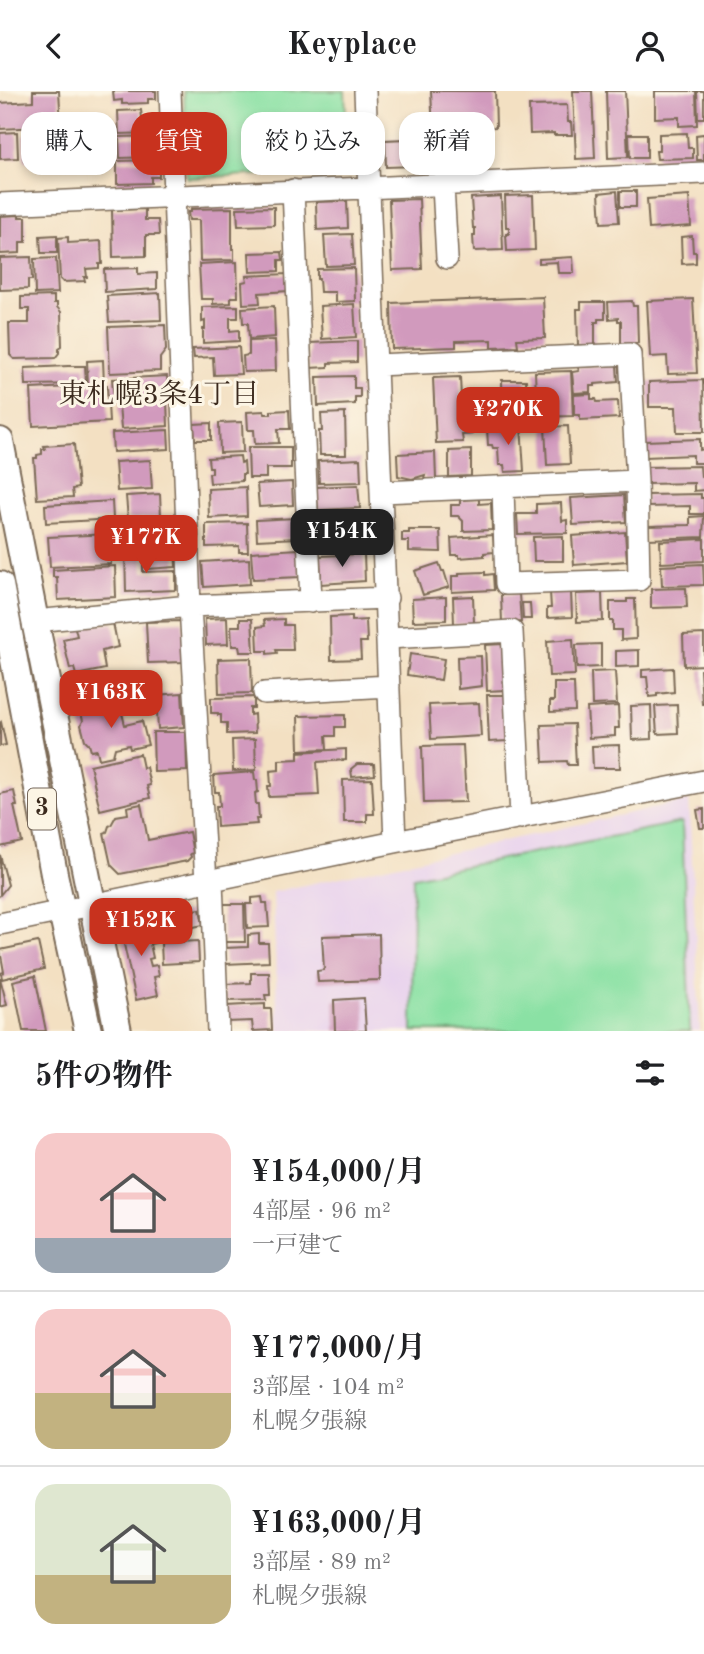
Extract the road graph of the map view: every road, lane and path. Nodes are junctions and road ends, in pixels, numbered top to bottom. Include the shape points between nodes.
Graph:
1 (170, 91) edge
2 (365, 91) edge
3 (704, 173) edge
4 (443, 185) junction
5 (370, 188) junction
6 (293, 190) junction
7 (174, 196) junction
8 (0, 204) edge
9 (447, 258) dead end
10 (376, 365) junction
11 (0, 441) edge
12 (637, 481) junction
13 (503, 488) junction
14 (382, 492) junction
15 (1, 598) edge
16 (387, 599) junction
17 (312, 602) junction
18 (190, 606) junction
19 (35, 621) junction
20 (388, 638) junction
21 (390, 686) junction
22 (264, 693) dead end
23 (704, 781) edge
24 (521, 818) junction
25 (395, 842) junction
26 (209, 881) junction
27 (93, 905) junction
28 (62, 911) junction
29 (0, 924) edge
30 (88, 1031) edge
31 (118, 1031) edge
32 (218, 1031) edge

1 - 7 street
2 - 5 street
3 - 4 street
4 - 5 street
4 - 9 street
5 - 6 street
5 - 10 street
6 - 7 street
6 - 17 street
7 - 8 street
7 - 18 street
10 - 12 street via 630,354
10 - 14 street
11 - 19 main road, 3
12 - 13 street
12 - 13 street via 639,580 506,585
13 - 14 street
14 - 16 street
15 - 28 main road, 3
16 - 17 street
16 - 20 street
17 - 18 street
18 - 19 street
18 - 26 street
19 - 27 main road, 3
20 - 21 street
20 - 24 street via 512,631
21 - 22 street
21 - 25 street
23 - 24 street
24 - 25 street
25 - 26 street
26 - 27 street
26 - 32 street
27 - 28 street
27 - 31 main road, 3
28 - 29 street
28 - 30 main road, 3

